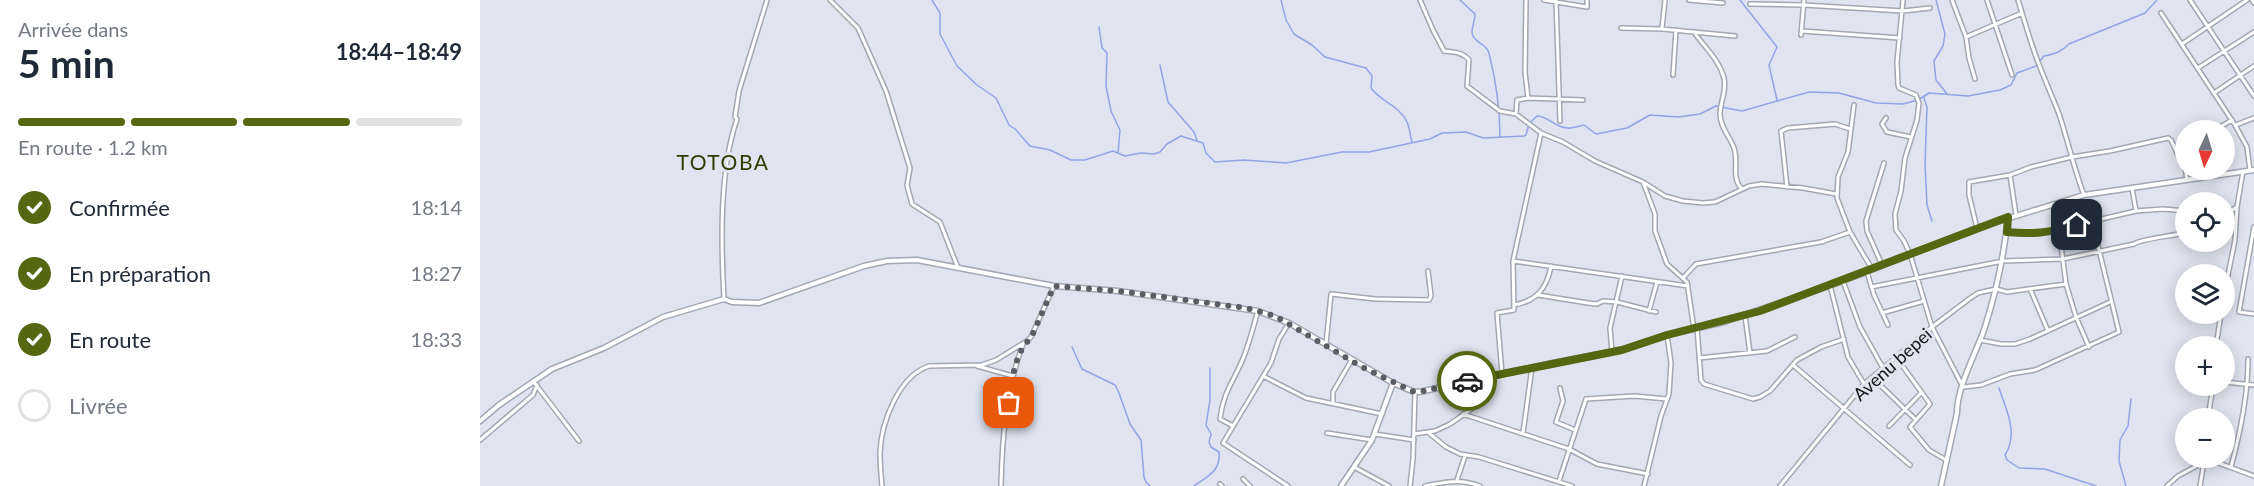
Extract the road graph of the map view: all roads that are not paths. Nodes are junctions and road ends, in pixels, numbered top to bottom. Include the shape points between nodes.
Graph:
1 (767, 0) edge
2 (830, 0) edge
3 (1420, 0) edge
4 (1526, 0) edge
5 (1544, 0) edge
6 (1587, 0) edge
7 (1665, 0) edge
8 (1689, 0) edge
9 (1903, 0) edge
10 (1952, 0) edge
11 (1987, 0) edge
12 (2018, 0) edge
13 (2190, 0) edge
14 (2247, 0) edge
15 (1556, 1) edge
16 (1804, 2) edge
17 (1723, 3) dead end
18 (1750, 4) dead end
19 (1930, 8) dead end
20 (1903, 11) junction
21 (2022, 13) junction
22 (2161, 13) dead end
23 (1995, 25) junction
24 (2208, 26) junction
25 (1621, 28) dead end
26 (1662, 29) junction
27 (1676, 30) junction
28 (1802, 31) junction
29 (1694, 32) junction
30 (2254, 32) edge
31 (1735, 36) dead end
32 (1801, 36) dead end
33 (1966, 37) junction
34 (1900, 38) junction
35 (2182, 44) junction
36 (2225, 52) junction
37 (2254, 66) edge
38 (2198, 68) junction
39 (1673, 75) dead end
40 (2012, 75) dead end
41 (2239, 75) junction
42 (1976, 79) dead end
43 (2214, 93) junction
44 (2254, 96) edge
45 (1528, 98) junction
46 (1559, 100) junction
47 (1583, 100) dead end
48 (1854, 105) dead end
49 (1516, 114) junction
50 (1886, 118) dead end
51 (2254, 118) edge
52 (2232, 120) edge
53 (1560, 122) dead end
54 (2235, 125) joint
55 (1850, 129) junction
56 (1541, 133) junction
57 (1911, 137) junction
58 (2175, 147) edge
59 (2072, 157) junction
60 (1884, 163) dead end
61 (2252, 170) edge
62 (2243, 171) junction
63 (2235, 172) edge
64 (2010, 175) junction
65 (2181, 180) edge
66 (1643, 182) junction
67 (1787, 187) junction
68 (2132, 188) junction
69 (1742, 189) junction
70 (1836, 194) junction
71 (2084, 195) junction
72 (2237, 207) joint
73 (2175, 210) edge
74 (2136, 211) junction
75 (2016, 215) junction
76 (2008, 217) junction
77 (2092, 221) junction
78 (2254, 227) edge
79 (1977, 228) junction
80 (2059, 230) junction
81 (1850, 232) junction
82 (2007, 232) junction
83 (2175, 236) edge
84 (2101, 250) junction
85 (1910, 254) junction
86 (2063, 259) junction
87 (1513, 261) junction
88 (2003, 261) junction
89 (2230, 264) edge
90 (1882, 265) junction
91 (1551, 266) junction
92 (958, 268) junction
93 (1872, 268) junction
94 (1428, 271) dead end
95 (1867, 272) junction
96 (1623, 276) junction
97 (1916, 277) junction
98 (1683, 278) junction
99 (1844, 281) junction
100 (1657, 282) junction
101 (2066, 284) junction
102 (1830, 285) junction
103 (1054, 286) junction
104 (1688, 286) junction
105 (1871, 287) junction
106 (1996, 289) junction
107 (2031, 290) junction
108 (1538, 295) junction
109 (724, 299) junction
110 (1924, 301) junction
111 (1617, 302) junction
112 (2110, 302) junction
113 (1514, 306) junction
114 (1649, 310) junction
115 (1258, 311) junction
116 (1656, 312) dead end
117 (1882, 313) junction
118 (2254, 314) edge
119 (1745, 316) junction
120 (2076, 317) junction
121 (1289, 323) junction
122 (1888, 325) dead end
123 (1932, 327) junction
124 (1695, 328) junction
125 (2048, 331) junction
126 (1667, 335) junction
127 (1795, 338) dead end
128 (1844, 339) junction
129 (1980, 340) junction
130 (1024, 343) junction
131 (1326, 344) junction
132 (2089, 346) junction
133 (1612, 352) junction
134 (1750, 353) junction
135 (1896, 357) junction
136 (1699, 358) junction
137 (2248, 359) dead end
138 (1351, 361) junction
139 (1793, 364) junction
140 (975, 366) junction
141 (1532, 367) junction
142 (1883, 368) junction
143 (1502, 374) junction
144 (1013, 376) junction
145 (1263, 376) junction
146 (1872, 377) junction
147 (1478, 379) junction
148 (533, 381) junction
149 (1393, 383) junction
150 (2235, 383) edge
151 (1864, 384) junction
152 (537, 385) junction
153 (2248, 385) junction
154 (2254, 385) edge
155 (1962, 387) junction
156 (1560, 388) dead end
157 (1415, 392) junction
158 (1921, 393) junction
159 (1667, 399) junction
160 (1333, 402) junction
161 (1844, 408) junction
162 (1905, 409) junction
163 (1382, 414) junction
164 (1463, 414) junction
165 (1916, 420) junction
166 (480, 421) edge
167 (1234, 426) junction
168 (1889, 426) dead end
169 (1575, 430) junction
170 (1327, 433) dead end
171 (1429, 433) junction
172 (1523, 433) junction
173 (1375, 434) junction
174 (1414, 434) junction
175 (1372, 440) junction
176 (1414, 440) junction
177 (480, 441) edge
178 (579, 441) dead end
179 (1569, 449) junction
180 (2235, 452) edge
181 (1465, 456) junction
182 (1946, 460) junction
183 (1910, 465) dead end
184 (1354, 467) junction
185 (2190, 468) edge
186 (2203, 468) edge
187 (2234, 468) edge
188 (1648, 474) junction
189 (2254, 476) edge
190 (1243, 479) dead end
191 (1457, 480) junction
192 (1561, 483) edge
193 (882, 486) edge
194 (1000, 486) edge
195 (1250, 486) edge
196 (1288, 486) edge
197 (1341, 486) edge
198 (1386, 486) edge
199 (1410, 486) edge
200 (1425, 486) edge
201 (1480, 486) edge
202 (1572, 486) edge
203 (1644, 486) edge
204 (1780, 486) edge
205 (1941, 486) edge
206 (2167, 486) edge
207 (2200, 486) edge

1 - 109 street via 739,91 733,130 723,207
2 - 92 street via 858,28 884,84 910,168 907,185 912,204 940,222
3 - 49 street via 1444,51 1466,56 1467,86 1500,111
4 - 45 street
5 - 15 street
6 - 15 street via 1587,8
7 - 26 street
8 - 17 street
9 - 20 street
10 - 33 street
11 - 23 street
12 - 21 street
13 - 24 street
14 - 24 street
15 - 46 street
16 - 18 street
16 - 20 street
16 - 28 street
19 - 20 street
20 - 34 street
21 - 23 street
21 - 59 street
22 - 35 street
23 - 33 street
23 - 40 street
24 - 35 street
24 - 36 street
25 - 26 street
26 - 27 street
27 - 29 street
27 - 39 street
28 - 32 street
28 - 34 street
29 - 31 street
29 - 69 street via 1713,55 1724,77 1721,121 1735,149 1735,177
30 - 36 street
33 - 42 street
34 - 57 street via 1898,85 1916,95 1919,103
35 - 38 street
36 - 38 street
36 - 41 street
37 - 41 street
38 - 43 street
41 - 43 street
41 - 44 street
43 - 52 street
45 - 46 street
45 - 49 street via 1517,100
46 - 47 street
46 - 53 street
48 - 55 street
49 - 56 street
50 - 57 street via 1882,124 1887,132
51 - 54 street
54 - 61 street via 2247,147
55 - 67 street via 1834,124 1781,131
55 - 70 street
56 - 66 street
56 - 87 street
57 - 85 street via 1895,214 1896,230
58 - 59 street via 2168,138
59 - 64 street
59 - 71 street
60 - 90 street via 1866,221
61 - 62 street
62 - 63 street
62 - 72 street
64 - 75 street
64 - 79 street via 1969,182
65 - 68 street
66 - 69 street via 1665,196 1703,203 1715,202
66 - 98 street via 1667,264
67 - 69 street via 1761,184
67 - 70 street
68 - 71 street
68 - 74 street
70 - 81 street
71 - 75 street
72 - 89 street
73 - 74 street
74 - 77 street
75 - 76 street
76 - 79 street
76 - 82 street
77 - 80 street
77 - 84 street
78 - 118 street via 2239,312
79 - 85 street
80 - 82 street via 2037,234
80 - 86 street
81 - 93 street
81 - 98 street via 1821,242 1696,264
82 - 88 street
83 - 84 street
84 - 86 street
84 - 112 street
85 - 90 street
85 - 97 street
86 - 88 street
86 - 101 street
87 - 91 street
87 - 113 street
88 - 97 street
88 - 106 street
90 - 93 street
91 - 96 street
91 - 108 street via 1548,281
92 - 103 street
92 - 109 street via 917,260 887,261 759,303
93 - 95 street
94 - 131 street via 1429,300 1331,294
95 - 99 street
95 - 105 street
96 - 100 street
96 - 111 street
97 - 105 street
97 - 110 street
98 - 104 street
99 - 102 street
99 - 142 street via 1860,327
100 - 104 street
100 - 114 street
101 - 107 street
101 - 120 street
102 - 119 street
102 - 128 street
103 - 115 street
103 - 130 street via 1031,338
104 - 124 street
105 - 117 street
106 - 107 street
106 - 123 street, Avenu bepei via 1978,293
106 - 129 street
107 - 125 street
108 - 111 street via 1588,303
108 - 113 street
109 - 148 street via 663,317
110 - 117 street
110 - 123 street
111 - 114 street
111 - 133 street via 1610,328
112 - 120 street
112 - 132 street via 2119,332
113 - 143 street via 1514,310 1497,313
114 - 116 street
115 - 121 street
115 - 167 street via 1242,362 1221,408 1220,418
117 - 122 street
119 - 124 street
119 - 134 street
120 - 125 street
120 - 132 street
121 - 131 street
121 - 145 street
123 - 135 street, Avenu bepei
123 - 155 street
124 - 126 street
124 - 136 street
125 - 129 street via 2015,344
126 - 133 street
126 - 159 street via 1671,363
127 - 134 street via 1767,351
128 - 139 street
128 - 151 street via 1852,366
129 - 155 street
130 - 140 street via 996,360
130 - 144 street
131 - 138 street
132 - 155 street via 2035,370
133 - 141 street
134 - 136 street
135 - 142 street, Avenu bepei
135 - 158 street
136 - 139 street via 1704,384 1753,399 1770,391
137 - 153 street
138 - 149 street
138 - 160 street via 1333,392
139 - 161 street
140 - 144 street
140 - 193 street via 929,366 907,380 892,406 882,437
141 - 143 street
141 - 172 street
142 - 146 street, Avenu bepei
143 - 147 street
144 - 194 street via 1002,440
145 - 160 street via 1306,398
145 - 167 street
146 - 151 street, Avenu bepei
146 - 162 street
147 - 157 street
147 - 164 street via 1475,404
148 - 152 street
148 - 166 street
149 - 157 street
149 - 163 street
150 - 153 street
151 - 161 street, Avenu bepei
152 - 177 street via 533,395
152 - 178 street
153 - 154 street
153 - 180 street
155 - 182 street
156 - 169 street via 1563,401 1556,422
157 - 174 street
158 - 162 street
158 - 165 street via 1930,404
159 - 169 street via 1586,399
159 - 188 street
160 - 163 street
161 - 183 street
161 - 204 street, Avenu bepei
162 - 165 street
162 - 168 street
163 - 173 street
164 - 171 street
164 - 172 street
165 - 182 street via 1910,427 1929,450
167 - 196 street via 1223,443
169 - 179 street
170 - 175 street
171 - 174 street
171 - 181 street
172 - 179 street
173 - 175 street
173 - 176 street
174 - 176 street
175 - 184 street
176 - 199 street
179 - 188 street via 1597,464
179 - 192 street
181 - 191 street
181 - 192 street
182 - 205 street
184 - 197 street
184 - 198 street
185 - 206 street
186 - 207 street
187 - 189 street
188 - 203 street
190 - 195 street
191 - 200 street
191 - 201 street
192 - 202 street

